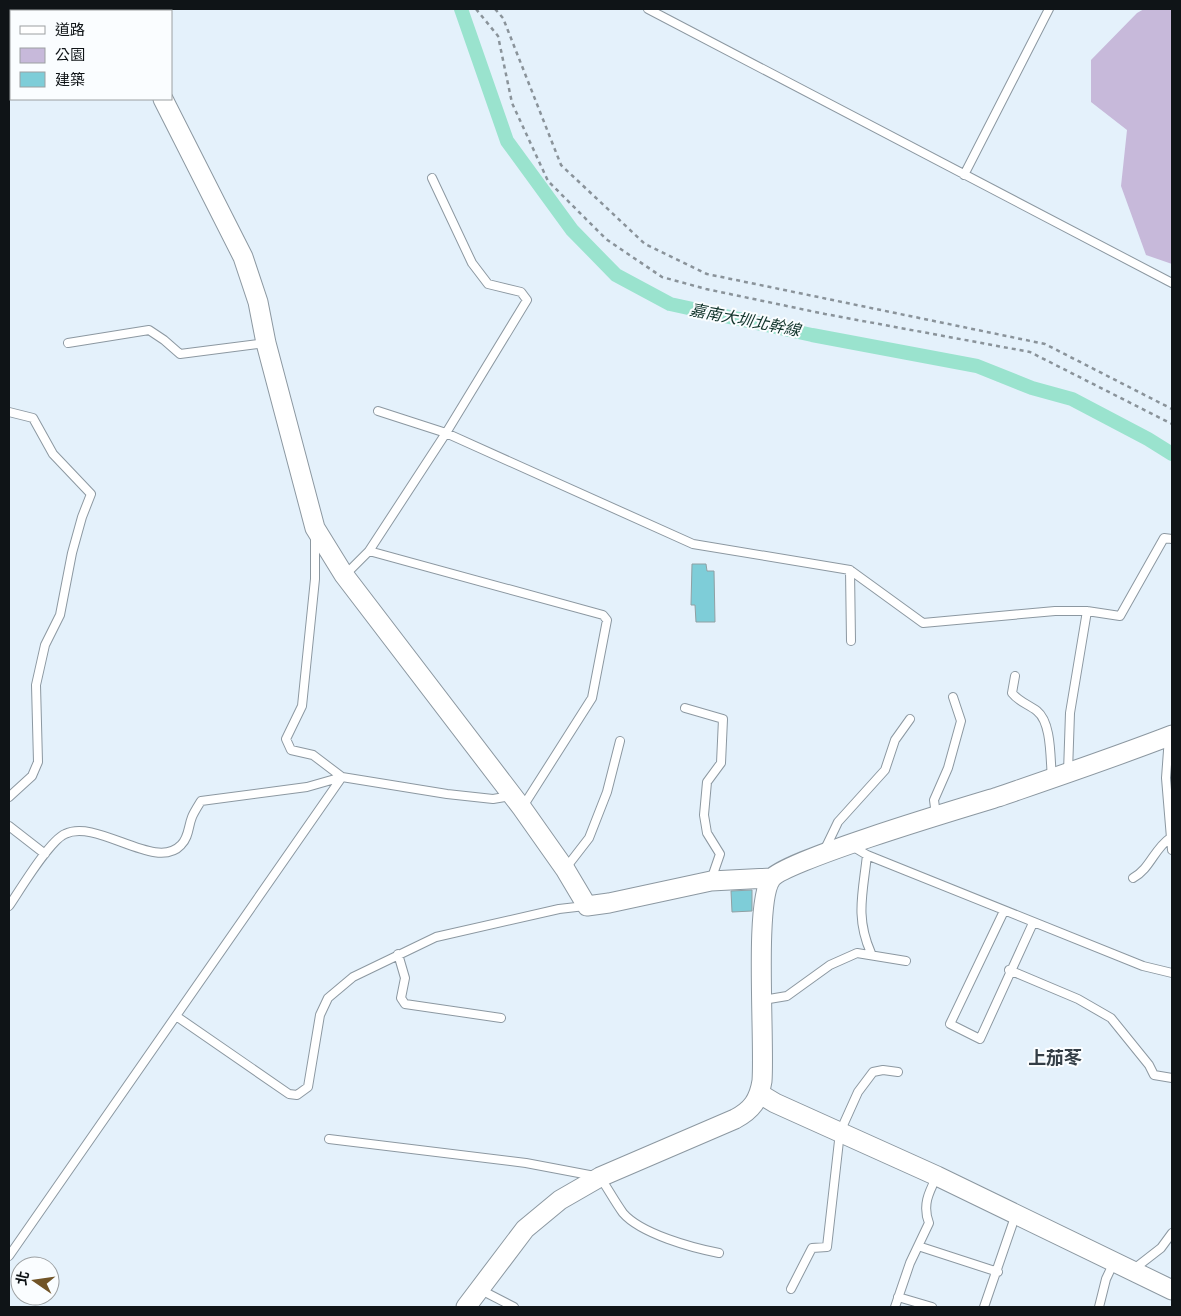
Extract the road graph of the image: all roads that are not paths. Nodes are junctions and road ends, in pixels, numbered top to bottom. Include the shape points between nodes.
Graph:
1 (648, 9) edge
2 (1049, 9) edge
3 (164, 100) edge
4 (964, 174) junction
5 (432, 178) dead end
6 (1172, 283) edge
7 (68, 343) dead end
8 (266, 343) junction
9 (378, 411) dead end
10 (9, 412) edge
11 (446, 433) junction
12 (315, 528) junction
13 (1172, 539) edge
14 (369, 551) junction
15 (850, 570) junction
16 (344, 575) junction
17 (1087, 611) junction
18 (851, 640) dead end
19 (1015, 676) dead end
20 (953, 697) dead end
21 (686, 708) dead end
22 (910, 719) dead end
23 (1171, 736) edge
24 (620, 741) dead end
25 (1060, 775) junction
26 (342, 777) junction
27 (1169, 778) edge
28 (9, 797) edge
29 (517, 802) junction
30 (936, 817) junction
31 (9, 826) edge
32 (1170, 838) junction
33 (850, 845) junction
34 (1172, 850) edge
35 (45, 854) junction
36 (824, 854) junction
37 (867, 855) junction
38 (565, 869) junction
39 (771, 878) junction
40 (1133, 878) dead end
41 (711, 881) junction
42 (9, 906) edge
43 (587, 906) junction
44 (1004, 911) junction
45 (1032, 922) junction
46 (398, 954) junction
47 (871, 954) junction
48 (906, 961) dead end
49 (1009, 970) junction
50 (1172, 973) edge
51 (763, 1000) junction
52 (176, 1016) junction
53 (501, 1018) dead end
54 (898, 1072) dead end
55 (1172, 1078) edge
56 (760, 1094) junction
57 (840, 1132) junction
58 (329, 1139) dead end
59 (937, 1176) junction
60 (600, 1177) junction
61 (1016, 1214) junction
62 (1172, 1234) edge
63 (918, 1246) junction
64 (719, 1252) dead end
65 (9, 1256) edge
66 (1114, 1262) junction
67 (1132, 1270) junction
68 (998, 1272) junction
69 (479, 1289) junction
70 (791, 1289) dead end
71 (1172, 1290) edge
72 (898, 1298) junction
73 (466, 1307) edge
74 (514, 1307) edge
75 (895, 1307) edge
76 (932, 1307) edge
77 (984, 1307) edge
78 (1099, 1307) edge

1 - 4 lane
2 - 4 lane
3 - 8 street via 243,257 258,302
4 - 6 lane
5 - 11 lane via 472,263 488,284 522,292 527,300
7 - 8 lane via 149,330 180,354
8 - 12 street
9 - 11 lane
10 - 28 lane via 32,418 53,454 91,494 72,553 60,615 45,645 36,685 38,762 32,776
11 - 14 lane
11 - 15 lane via 692,544
12 - 16 street
12 - 26 lane via 315,579 302,706 286,739 291,750 313,756
13 - 17 lane via 1164,538 1120,616
14 - 16 lane
14 - 29 lane via 604,616 606,620 592,698
15 - 17 lane via 923,623
15 - 18 lane
16 - 29 street
17 - 25 lane
19 - 25 lane via 1012,693 1036,710 1048,725
20 - 30 lane via 961,721 948,768 934,800
21 - 41 lane via 723,719 721,763 707,782 704,798 707,833 720,854
22 - 36 lane via 895,740 885,770 838,822
23 - 25 street
23 - 27 lane
24 - 38 lane via 607,792 589,838
25 - 30 street
26 - 29 lane
26 - 35 lane via 307,787 201,801 181,846 166,854 137,848 104,835 78,831 64,834
26 - 52 lane
27 - 32 lane
29 - 38 street
30 - 33 street
31 - 35 lane
32 - 34 lane
32 - 40 lane via 1142,873
33 - 36 street
33 - 37 lane
35 - 42 lane
36 - 39 street via 792,865
37 - 44 lane
37 - 47 lane via 860,914 863,935
38 - 43 street
39 - 41 street
39 - 51 street via 762,918
41 - 43 street
43 - 46 lane via 558,909 436,937
44 - 45 lane
44 - 49 lane via 950,1024 980,1039
45 - 49 lane
45 - 50 lane via 1143,966
46 - 52 lane via 353,977 328,998 320,1015 308,1087 297,1095 289,1094
46 - 53 lane via 404,978 401,998 405,1004
47 - 48 lane
47 - 51 lane via 857,953 845,958 787,996
49 - 55 lane via 1078,999 1111,1018 1154,1075
51 - 56 street
52 - 65 lane
54 - 57 lane via 873,1072 858,1092
56 - 57 street
56 - 60 street via 754,1105 735,1119
57 - 59 street
57 - 70 lane via 827,1247 812,1248
58 - 60 lane via 526,1163
59 - 61 street
59 - 63 lane via 927,1198 925,1213 929,1224
60 - 64 lane via 624,1214 647,1230 694,1248
60 - 69 street via 560,1200 525,1229
61 - 66 street
61 - 68 lane
62 - 67 lane via 1161,1248
63 - 68 lane
63 - 72 lane
66 - 67 street
66 - 78 lane
67 - 71 street
68 - 77 lane
69 - 73 street
69 - 74 lane
72 - 75 lane
72 - 76 lane

